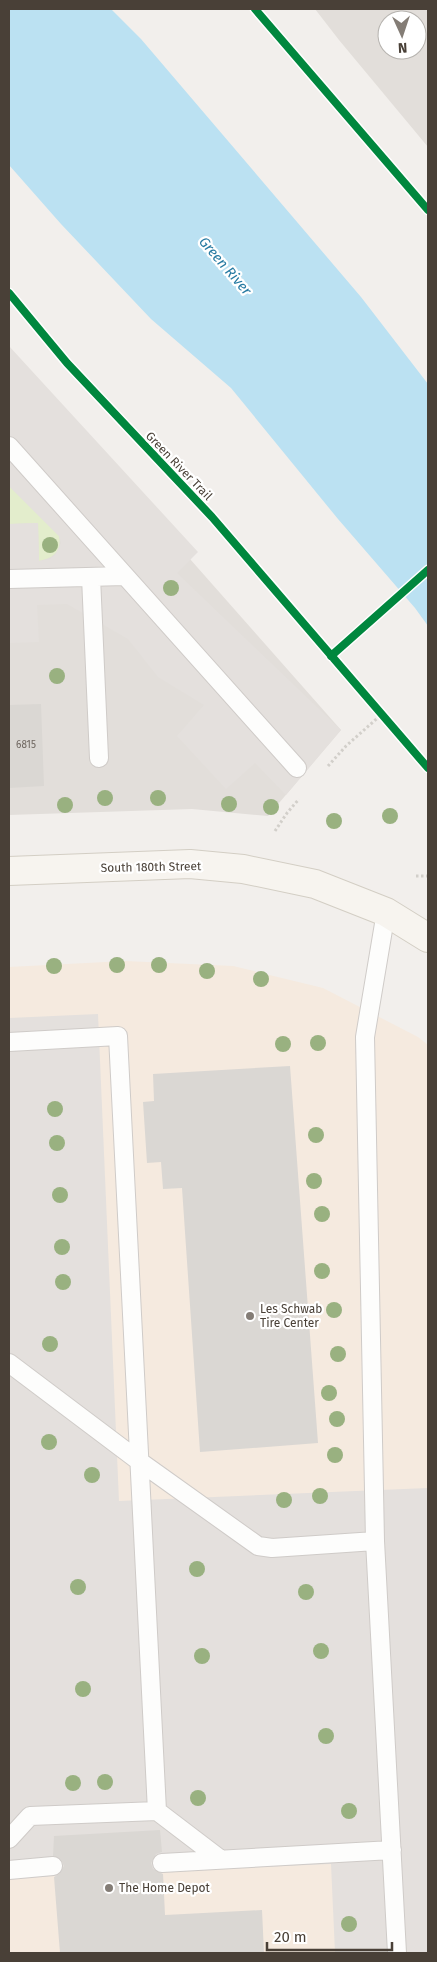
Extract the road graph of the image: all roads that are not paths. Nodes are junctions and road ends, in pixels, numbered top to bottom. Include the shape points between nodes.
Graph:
1 (9, 446) edge
2 (125, 576) junction
3 (91, 577) junction
4 (9, 579) edge
5 (99, 758) dead end
6 (297, 768) dead end
7 (9, 871) edge
8 (386, 912) junction
9 (428, 938) edge
10 (9, 1042) edge
11 (9, 1363) edge
12 (139, 1461) junction
13 (375, 1541) junction
14 (157, 1811) junction
15 (9, 1839) edge
16 (392, 1850) junction
17 (220, 1859) junction
18 (162, 1863) dead end
19 (53, 1866) dead end
20 (9, 1870) edge
21 (397, 1953) edge

1 - 2 lane
2 - 3 lane
2 - 6 lane
3 - 4 lane
3 - 5 lane
7 - 8 main road, South 180th Street via 190,864 243,869 315,884
8 - 9 main road, South 180th Street
8 - 13 lane via 366,1037
10 - 12 lane via 118,1036
11 - 12 lane
12 - 13 lane via 258,1546 272,1548
12 - 14 lane
13 - 16 lane
14 - 15 lane via 30,1816
14 - 17 lane
16 - 17 lane
16 - 21 lane
17 - 18 lane
19 - 20 lane

